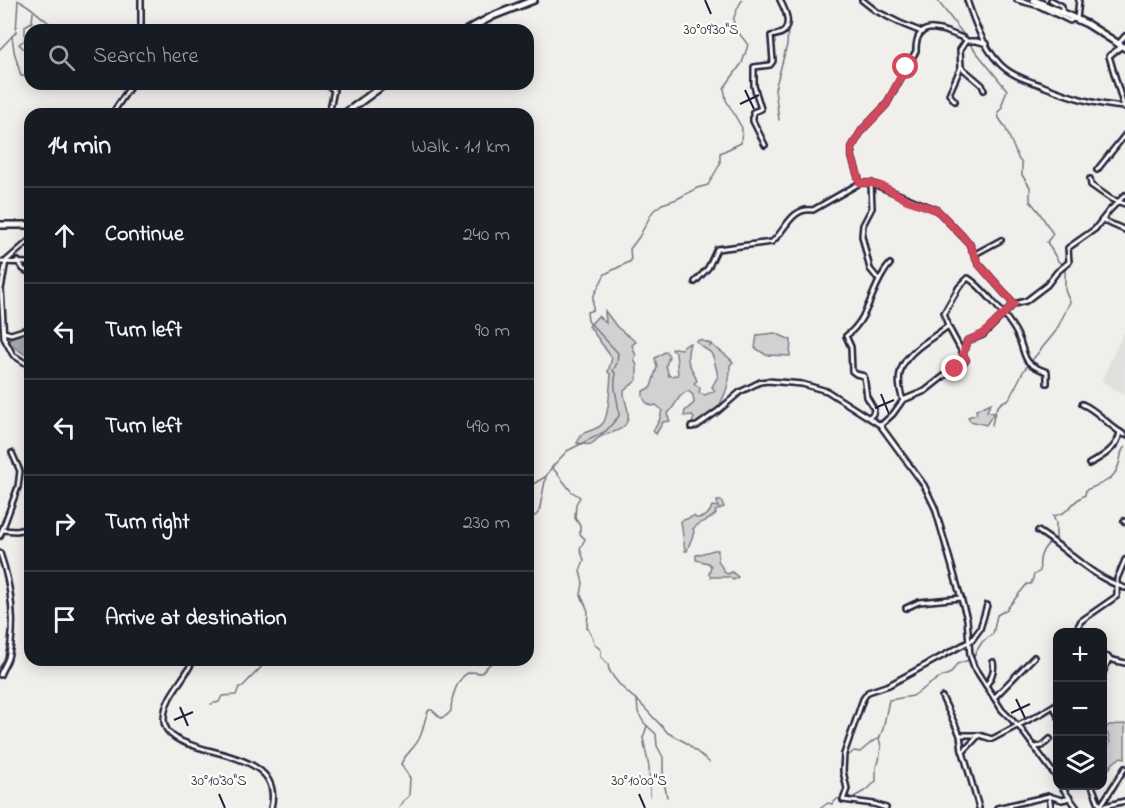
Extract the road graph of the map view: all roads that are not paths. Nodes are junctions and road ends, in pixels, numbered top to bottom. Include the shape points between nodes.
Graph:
1 (141, 0) edge
2 (534, 0) edge
3 (780, 0) edge
4 (862, 0) edge
5 (967, 0) edge
6 (1017, 0) edge
7 (1034, 0) edge
8 (1051, 0) edge
9 (1079, 0) edge
10 (1062, 12) junction
11 (1076, 19) junction
12 (141, 24) edge
13 (478, 24) edge
14 (922, 32) junction
15 (1125, 36) edge
16 (966, 41) junction
17 (987, 44) junction
18 (1122, 46) edge
19 (961, 67) junction
20 (128, 90) edge
21 (334, 90) edge
22 (377, 90) edge
23 (984, 90) dead end
24 (955, 101) dead end
25 (1124, 107) edge
26 (116, 108) edge
27 (330, 108) edge
28 (352, 108) edge
29 (1125, 135) edge
30 (765, 145) dead end
31 (1097, 170) dead end
32 (1090, 179) dead end
33 (860, 183) junction
34 (871, 183) junction
35 (1125, 195) edge
36 (1118, 203) junction
37 (1125, 204) edge
38 (1102, 220) junction
39 (0, 225) edge
40 (24, 225) edge
41 (1125, 231) edge
42 (1001, 240) dead end
43 (24, 245) edge
44 (975, 254) junction
45 (6, 261) junction
46 (18, 261) junction
47 (0, 262) edge
48 (24, 262) edge
49 (890, 264) dead end
50 (24, 270) edge
51 (879, 280) junction
52 (695, 282) dead end
53 (1014, 304) junction
54 (1003, 315) junction
55 (948, 326) junction
56 (24, 330) edge
57 (4, 332) junction
58 (963, 354) junction
59 (24, 362) edge
60 (1047, 383) dead end
61 (903, 400) junction
62 (1082, 404) dead end
63 (869, 418) junction
64 (880, 425) junction
65 (691, 427) dead end
66 (1120, 432) junction
67 (1125, 435) edge
68 (12, 453) dead end
69 (1089, 465) dead end
70 (1, 529) edge
71 (24, 529) edge
72 (1038, 531) dead end
73 (0, 536) edge
74 (0, 554) edge
75 (1125, 560) edge
76 (1116, 586) junction
77 (1125, 588) edge
78 (961, 598) junction
79 (987, 605) dead end
80 (906, 608) dead end
81 (1078, 628) edge
82 (969, 642) junction
83 (1034, 657) dead end
84 (1107, 657) edge
85 (1109, 660) junction
86 (993, 662) dead end
87 (1125, 663) edge
88 (1107, 664) edge
89 (190, 666) edge
90 (0, 675) edge
91 (986, 686) junction
92 (942, 697) dead end
93 (994, 698) junction
94 (1053, 707) edge
95 (1018, 726) junction
96 (960, 735) junction
97 (979, 735) junction
98 (1050, 739) dead end
99 (1035, 747) junction
100 (963, 752) junction
101 (1125, 768) edge
102 (1053, 773) edge
103 (1064, 790) edge
104 (1093, 790) edge
105 (1049, 796) junction
106 (1070, 798) junction
107 (1125, 801) edge
108 (1011, 806) edge
109 (271, 808) edge
110 (886, 808) edge
111 (979, 808) edge
112 (997, 808) edge
113 (1051, 808) edge
114 (1077, 808) edge
115 (1100, 808) edge

1 - 12 street
2 - 13 main road
3 - 30 street via 786,12 786,29 771,36 773,61 754,67 754,86 761,109 753,112 753,121
4 - 14 street via 876,11
5 - 17 street
6 - 11 street via 1070,21
7 - 10 main road
8 - 10 street via 1062,6
9 - 11 street
10 - 11 main road
11 - 18 main road
14 - 16 street via 938,29
14 - 33 street via 916,41 916,51 886,105 852,147
15 - 18 street
16 - 17 street
16 - 19 street via 960,50
17 - 25 street via 999,63 1014,76 1095,104
18 - 25 street via 1109,56
19 - 23 street
19 - 24 street via 949,94
20 - 26 street
21 - 27 street
22 - 28 main road
29 - 31 street
32 - 36 street via 1091,185
33 - 34 street
33 - 52 street via 813,210 798,212 772,242 717,249 708,268
34 - 44 street via 937,210
34 - 51 street via 872,208 862,236 870,269
35 - 36 street
36 - 37 street
36 - 38 street
38 - 41 street
38 - 53 street via 1068,248 1069,262 1047,285 1026,301
39 - 40 main road
42 - 44 street
43 - 45 street
44 - 53 street via 978,263
45 - 46 street
45 - 47 street
45 - 57 street via 1,289
46 - 48 street
46 - 50 street
49 - 51 street
51 - 63 street via 863,317 846,336 852,371 864,376 867,398 874,409
53 - 54 street
54 - 55 street via 968,278 944,313
54 - 58 street via 983,334 968,339
54 - 60 street via 1017,335 1025,360 1047,372
55 - 58 street
55 - 61 street via 911,353 901,367 898,381
56 - 57 street
57 - 59 street via 13,355
58 - 61 street via 963,364 925,391
61 - 64 street
62 - 66 street
63 - 64 street
63 - 65 street via 827,391 768,381 740,392
64 - 78 street via 933,501
66 - 67 street
66 - 69 street via 1104,457
68 - 70 street via 20,471 18,486
70 - 71 street
70 - 73 street
72 - 76 street
74 - 90 street via 10,594 11,624 8,660
75 - 76 street
76 - 77 street
76 - 81 street via 1117,596 1081,621
78 - 80 street via 919,602
78 - 82 street
79 - 82 street via 980,629
82 - 91 street via 971,660
82 - 110 street via 889,685 868,692 863,699 844,754 847,789 843,800
83 - 93 street
84 - 85 street
85 - 87 street
85 - 88 street
86 - 91 street
89 - 109 street via 166,707 164,729 184,742 255,766 268,779 273,798
91 - 93 street
92 - 96 street
93 - 95 street
94 - 95 street
95 - 97 street via 992,739
95 - 99 street
96 - 97 street
96 - 100 street
97 - 100 street
98 - 99 street
99 - 102 street
100 - 111 street
101 - 115 street
103 - 106 street
104 - 115 street
105 - 106 street
105 - 108 street
105 - 113 street
106 - 114 street
107 - 115 street
108 - 112 street

